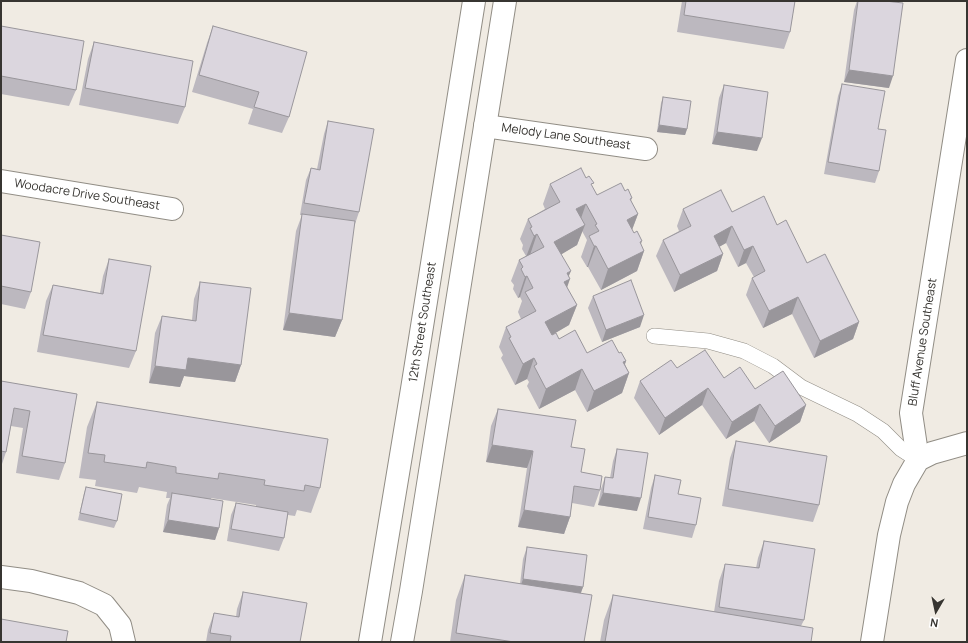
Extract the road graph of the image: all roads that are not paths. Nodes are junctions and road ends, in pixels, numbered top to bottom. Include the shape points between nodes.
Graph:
1 (474, 1) edge
2 (505, 1) edge
3 (967, 60) edge
4 (485, 126) junction
5 (646, 149) dead end
6 (1, 181) edge
7 (172, 209) dead end
8 (654, 336) dead end
9 (967, 443) edge
10 (918, 460) junction
11 (1, 577) edge
12 (124, 642) edge
13 (370, 642) edge
14 (402, 642) edge
15 (872, 642) edge

1 - 13 main road, 12th Street Southeast
2 - 4 main road
3 - 10 main road, Bluff Avenue Southeast via 911,413
4 - 5 main road, Melody Lane Southeast
4 - 14 main road
6 - 7 main road, Woodacre Drive Southeast
8 - 10 lane via 708,341 744,351 773,366 801,387 857,414 883,431 901,449
9 - 10 main road via 932,453
10 - 15 main road via 897,502 889,535
11 - 12 main road via 31,581 79,593 104,606 120,625

